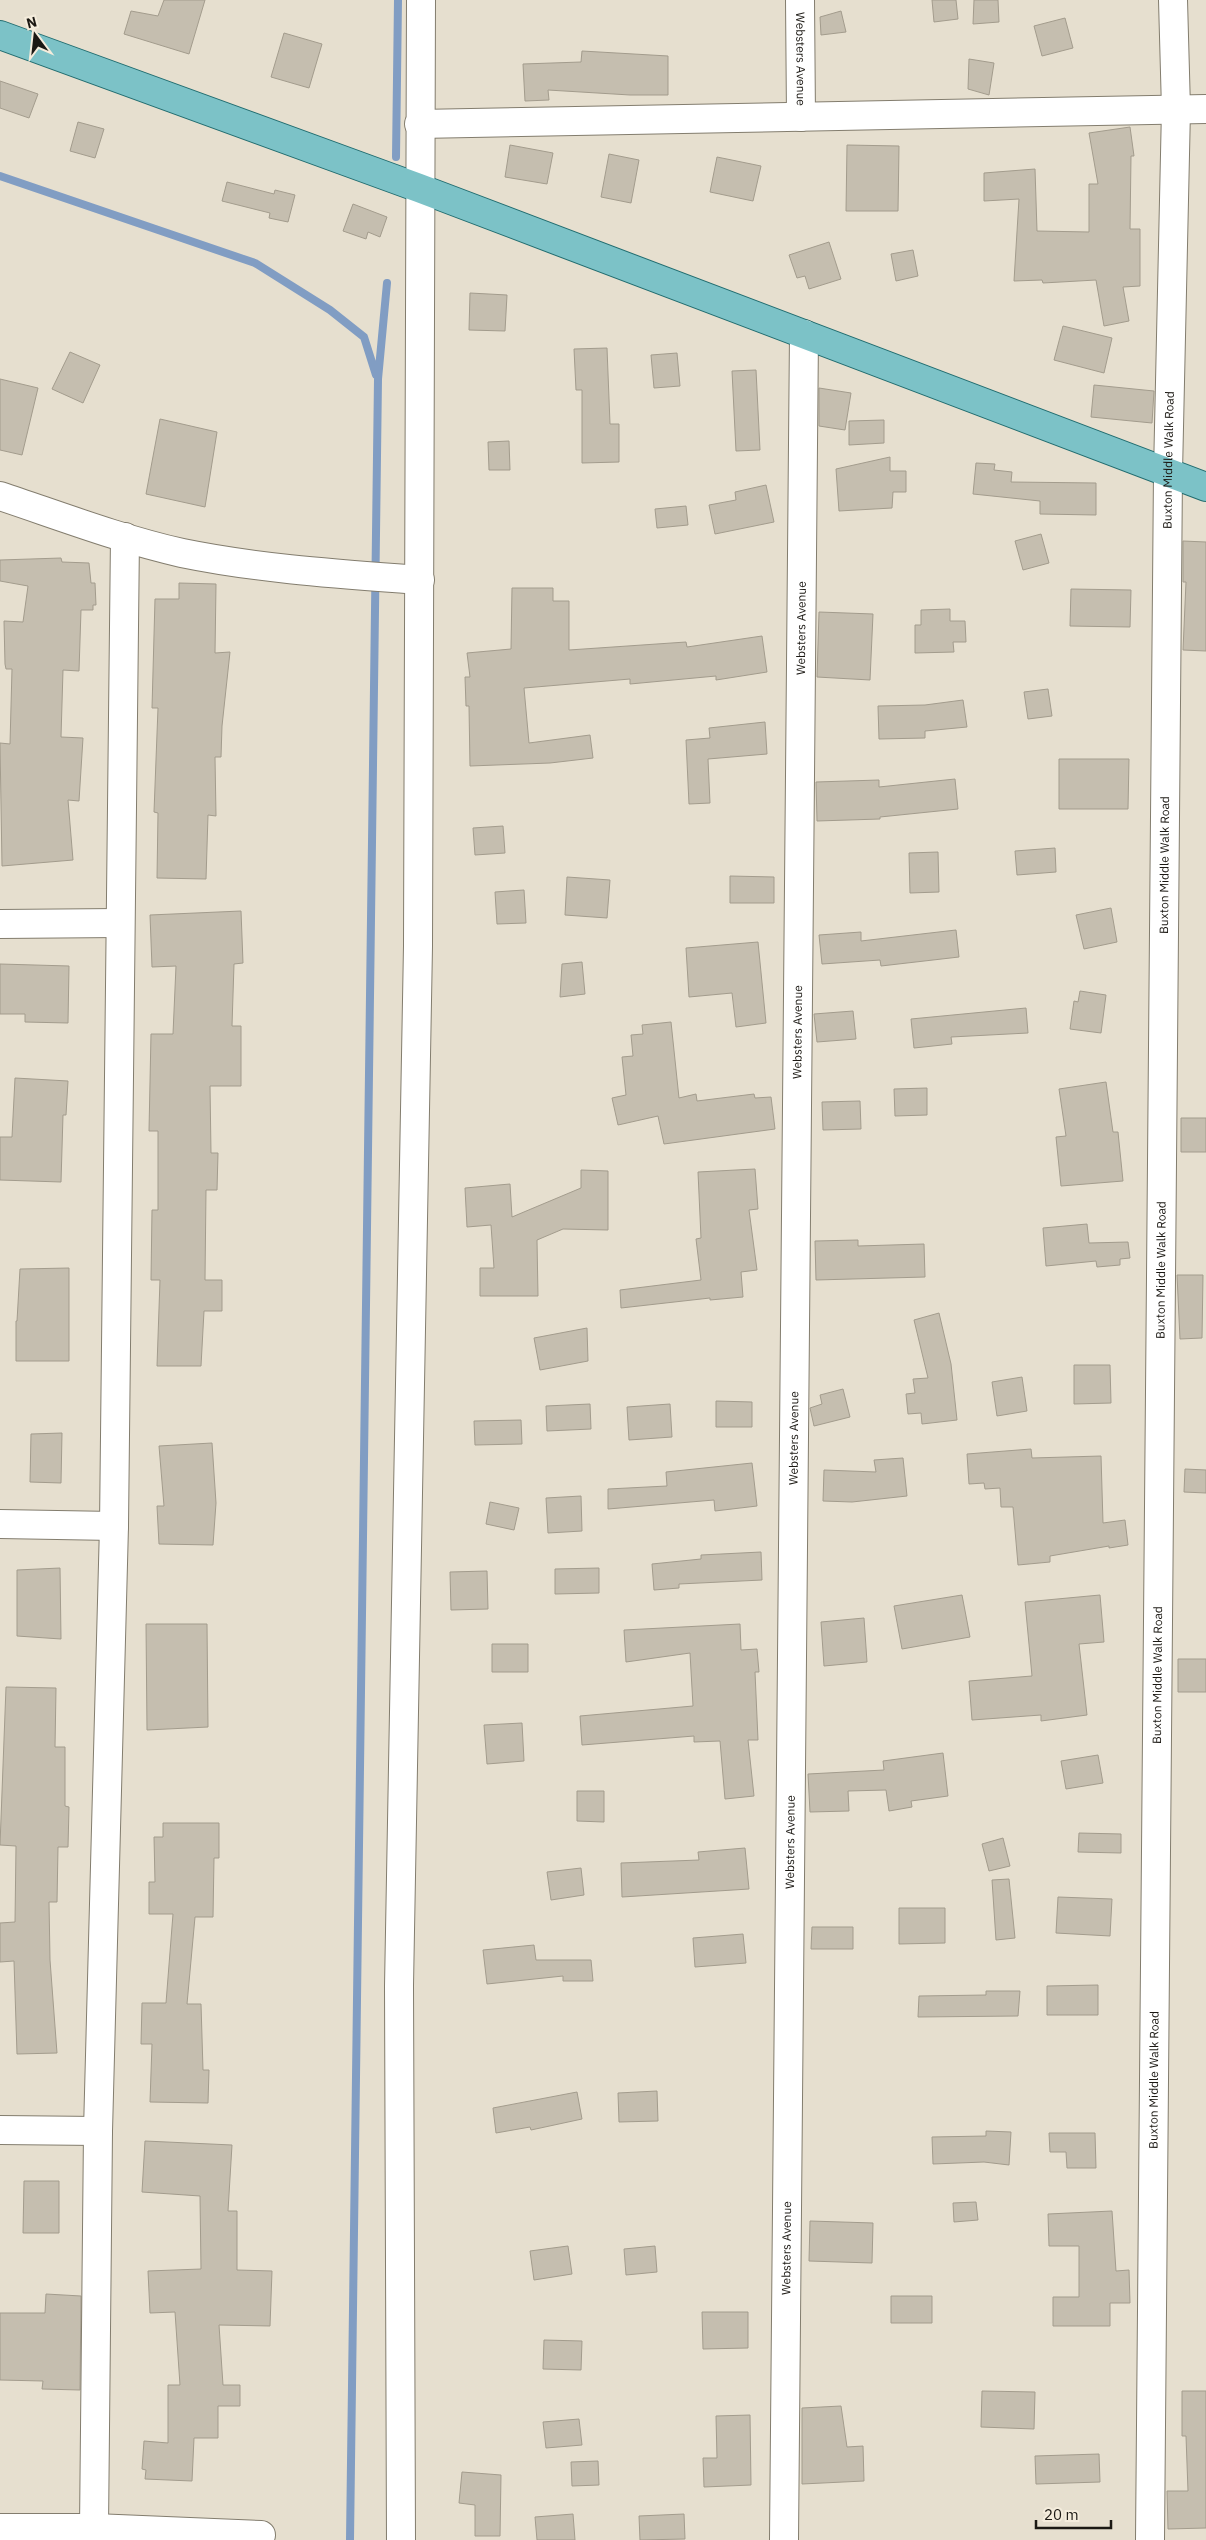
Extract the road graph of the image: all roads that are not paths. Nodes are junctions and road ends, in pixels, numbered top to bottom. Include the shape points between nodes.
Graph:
1 (421, 0) edge
2 (800, 0) edge
3 (1173, 0) edge
4 (0, 35) edge
5 (1176, 109) junction
6 (1206, 109) edge
7 (801, 118) junction
8 (419, 124) junction
9 (418, 188) junction
10 (804, 334) junction
11 (1168, 473) junction
12 (1206, 487) edge
13 (0, 496) edge
14 (125, 537) junction
15 (412, 579) junction
16 (119, 923) junction
17 (0, 924) edge
18 (0, 1524) edge
19 (114, 1526) junction
20 (0, 2130) edge
21 (98, 2131) junction
22 (0, 2528) edge
23 (94, 2528) junction
24 (261, 2535) dead end
25 (401, 2540) edge
26 (784, 2540) edge
27 (1150, 2540) edge

1 - 8 street
2 - 7 street, Websters Avenue
3 - 5 street, Buxton Middle Walk Road
4 - 9 main road
5 - 6 street
5 - 7 street
5 - 11 street, Buxton Middle Walk Road
7 - 8 street
8 - 9 street
9 - 10 main road
9 - 15 street
10 - 11 main road
10 - 26 street, Websters Avenue
11 - 12 main road
11 - 27 street, Buxton Middle Walk Road
13 - 14 street
14 - 15 street via 240,564
14 - 16 street
15 - 25 street via 418,946 399,1986
16 - 17 street
16 - 19 street
18 - 19 street
19 - 21 street
20 - 21 street
21 - 23 street
22 - 23 street
23 - 24 street

